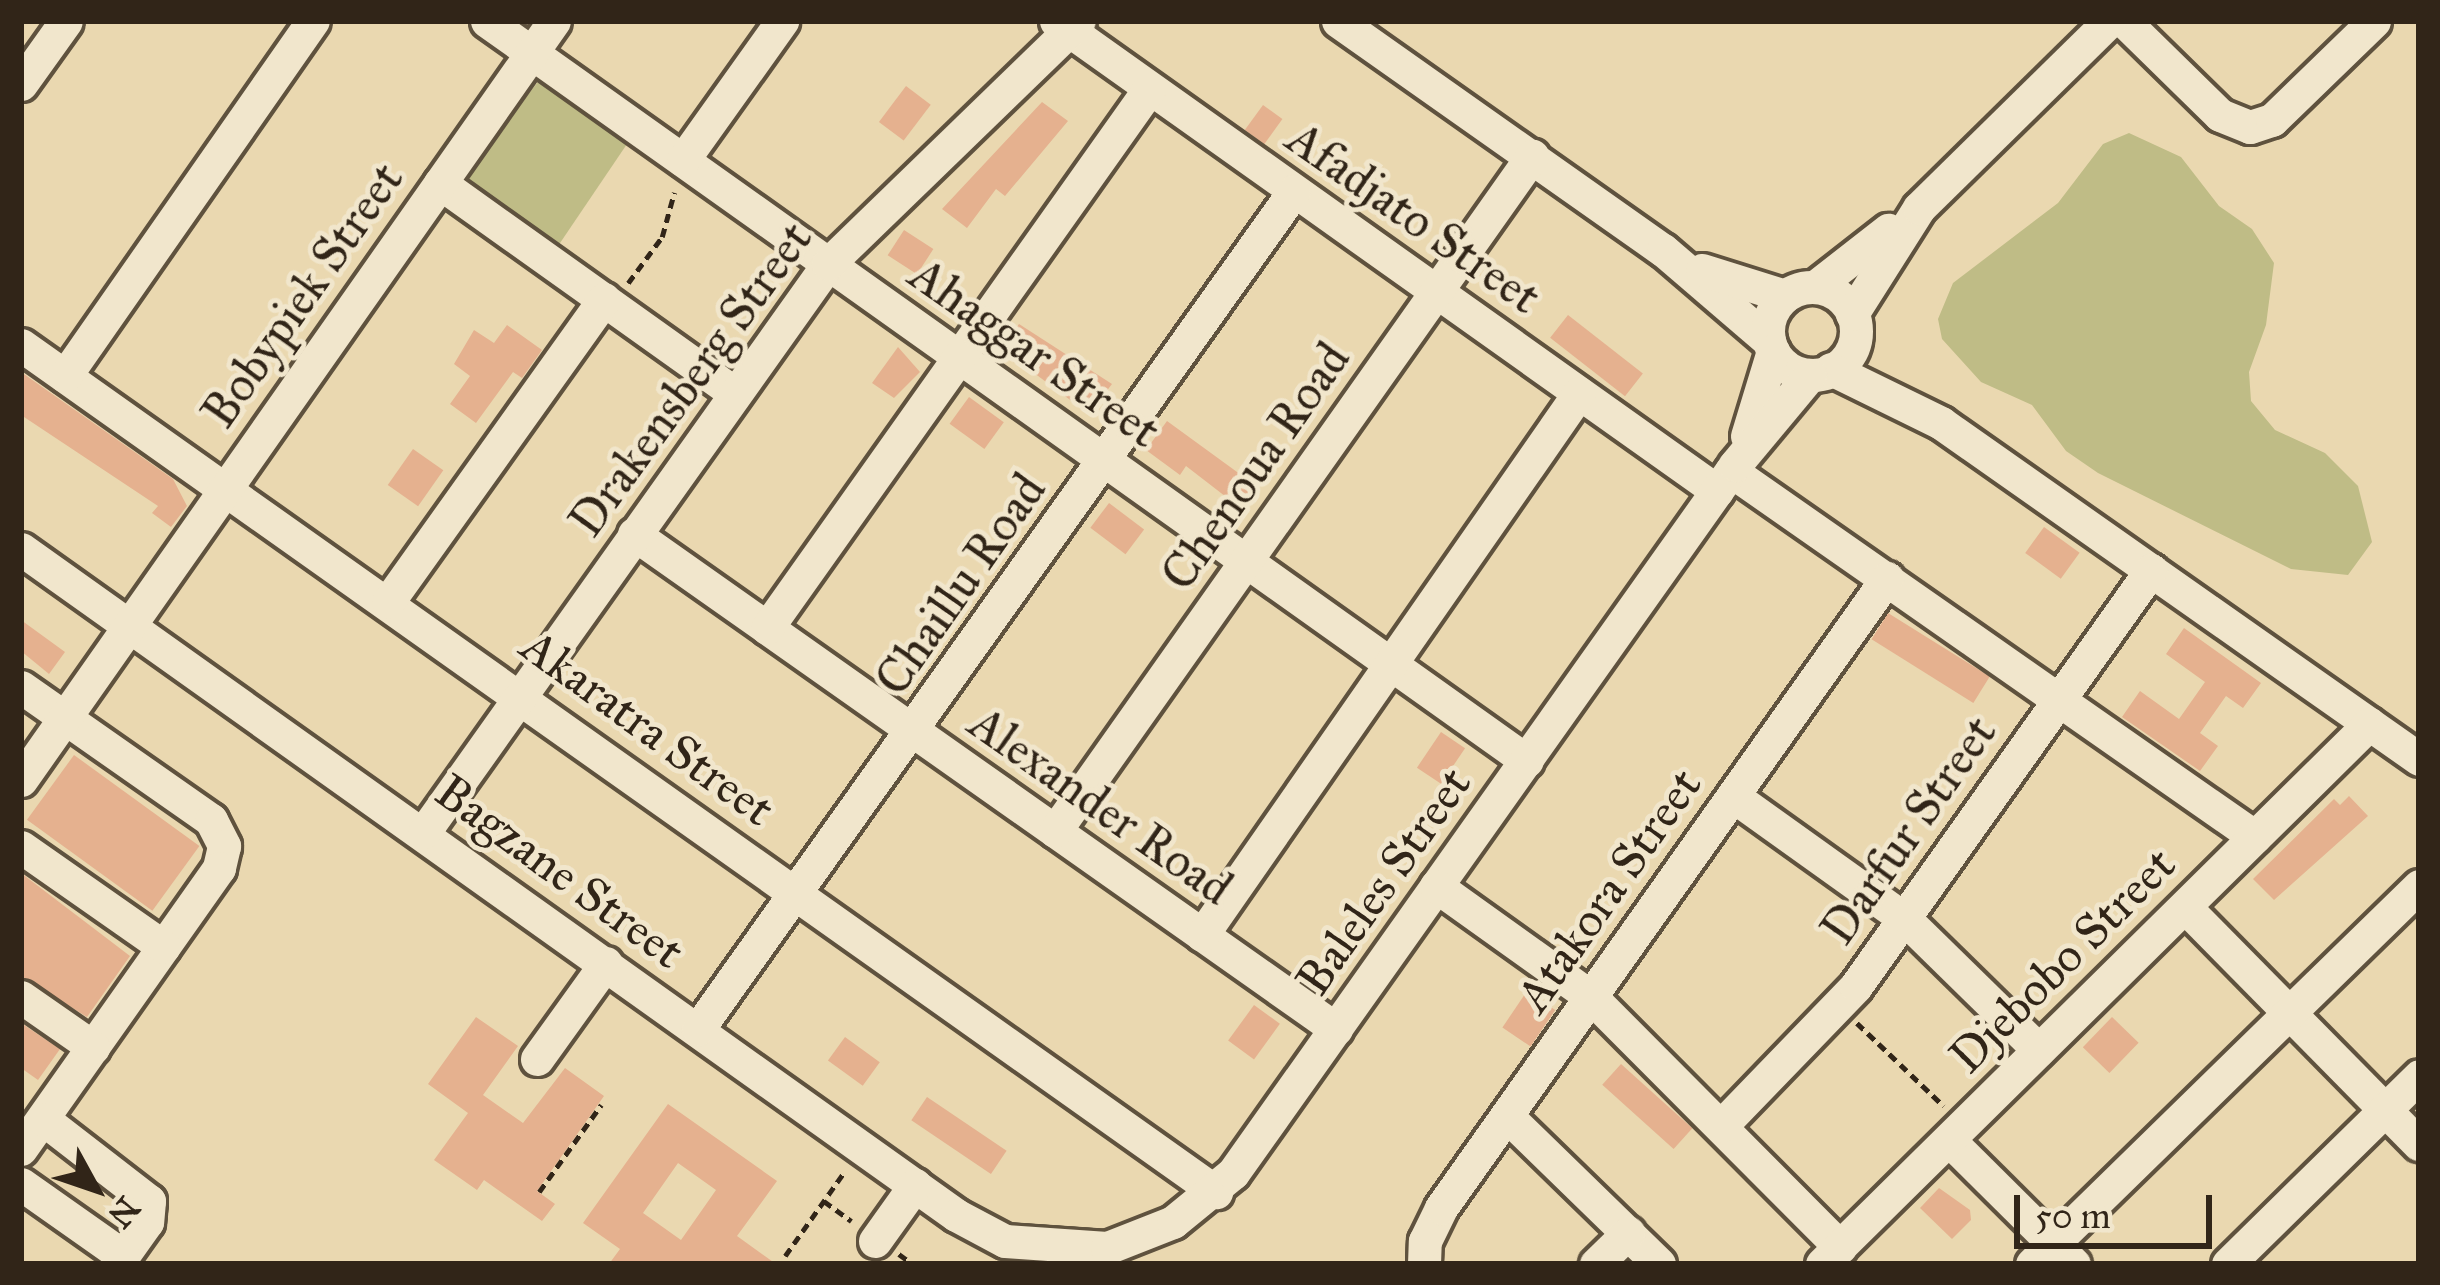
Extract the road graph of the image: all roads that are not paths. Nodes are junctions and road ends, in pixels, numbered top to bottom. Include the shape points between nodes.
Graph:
1 (66, 21) edge
2 (313, 21) edge
3 (487, 21) edge
4 (554, 21) edge
5 (782, 21) edge
6 (1338, 21) edge
7 (2109, 21) edge
8 (2125, 21) edge
9 (2374, 21) edge
10 (1068, 25) edge
11 (532, 53) junction
12 (21, 84) edge
13 (1149, 89) junction
14 (1532, 155) junction
15 (683, 160) junction
16 (440, 183) junction
17 (1294, 191) junction
18 (1919, 208) junction
19 (1663, 250) junction
20 (829, 264) junction
21 (1436, 291) junction
22 (1800, 291) junction
23 (604, 299) junction
24 (1854, 325) junction
25 (21, 345) edge
26 (1771, 346) junction
27 (963, 360) junction
28 (1820, 372) junction
29 (65, 376) junction
30 (734, 393) junction
31 (1579, 394) junction
32 (1941, 423) junction
33 (1105, 461) junction
34 (1728, 476) junction
35 (224, 489) junction
36 (634, 534) junction
37 (21, 549) edge
38 (1246, 562) junction
39 (2151, 570) junction
40 (1887, 578) junction
41 (388, 602) junction
42 (128, 624) junction
43 (767, 628) junction
44 (1390, 663) junction
45 (21, 687) edge
46 (521, 694) junction
47 (2060, 699) junction
48 (64, 717) junction
49 (2369, 724) junction
50 (915, 732) junction
51 (2419, 759) edge
52 (1527, 761) junction
53 (21, 780) edge
54 (1733, 796) junction
55 (1055, 831) junction
56 (424, 832) junction
57 (2254, 836) junction
58 (21, 847) edge
59 (1436, 886) junction
60 (2419, 886) edge
61 (797, 892) junction
62 (2185, 907) junction
63 (1905, 919) junction
64 (1202, 934) junction
65 (164, 947) junction
66 (606, 963) junction
67 (21, 997) edge
68 (1591, 997) junction
69 (2289, 1012) junction
70 (698, 1029) junction
71 (1336, 1029) junction
72 (93, 1047) junction
73 (2038, 1050) junction
74 (537, 1059) dead end
75 (2419, 1076) edge
76 (2385, 1110) junction
77 (1507, 1116) junction
78 (43, 1119) junction
79 (1720, 1126) junction
80 (1957, 1132) junction
81 (2419, 1144) edge
82 (21, 1149) edge
83 (21, 1184) edge
84 (915, 1185) junction
85 (1216, 1192) junction
86 (1628, 1234) junction
87 (870, 1235) road end
88 (1831, 1255) edge
89 (1052, 1257) edge
90 (2053, 1257) edge
91 (120, 1260) edge
92 (1424, 1264) edge
93 (1596, 1264) edge
94 (1659, 1264) edge
95 (2228, 1264) edge

1 - 12 street
2 - 29 street
3 - 11 street, Ahaggar Street
4 - 11 street, Bobypiek Street
5 - 15 street
6 - 14 street
7 - 18 street
8 - 9 street via 2220,115 2250,128 2272,120
10 - 13 street, Afadjato Street
10 - 20 street, Drakensberg Street
11 - 15 street, Ahaggar Street
11 - 16 street, Bobypiek Street
13 - 17 street, Afadjato Street
13 - 27 street
14 - 19 street
14 - 21 street, Chenoua Road
15 - 20 street, Ahaggar Street
16 - 23 street
16 - 35 street, Bobypiek Street
17 - 21 street, Afadjato Street
17 - 33 street, Chaillu Road
18 - 22 street
18 - 24 street
19 - 22 street via 1740,286
19 - 26 street
20 - 27 street, Ahaggar Street
20 - 30 street, Drakensberg Street
21 - 31 street, Afadjato Street
21 - 38 street, Chenoua Road
22 - 24 street via 1834,292
22 - 26 street via 1771,313
23 - 30 street
23 - 41 street
24 - 28 street
24 - 32 street
25 - 29 street, Akaratra Street
26 - 28 street
26 - 34 street, Baleles Street
27 - 33 street, Ahaggar Street
27 - 43 street
28 - 32 street
28 - 34 street, Baleles Street
29 - 35 street, Akaratra Street
30 - 36 street, Drakensberg Street
31 - 34 street, Afadjato Street
31 - 44 street
32 - 39 street
33 - 38 street, Ahaggar Street
33 - 50 street, Chaillu Road
34 - 40 street, Afadjato Street
34 - 52 street, Baleles Street
35 - 41 street, Akaratra Street
35 - 42 street, Bobypiek Street
36 - 43 street, Alexander Road
36 - 46 street, Drakensberg Street
37 - 42 street, Bagzane Street
38 - 44 street, Ahaggar Street
38 - 55 street, Chenoua Road
39 - 47 street, Darfur Street
39 - 49 street
40 - 47 street, Afadjato Street
40 - 54 street, Atakora Street
41 - 46 street, Akaratra Street
42 - 48 street, Bobypiek Street
42 - 56 street, Bagzane Street
43 - 50 street, Alexander Road
44 - 52 street, Ahaggar Street
44 - 64 street
45 - 48 street
46 - 56 street, Drakensberg Street
46 - 61 street, Akaratra Street
47 - 57 street, Afadjato Street
47 - 63 street, Darfur Street
48 - 53 street, Bobypiek Street
48 - 65 street via 211,820 224,846 219,868
49 - 51 street
49 - 57 street, Djebobo Street
50 - 55 street, Alexander Road
50 - 61 street, Chaillu Road
52 - 59 street, Baleles Street
54 - 63 street
54 - 68 street, Atakora Street
55 - 64 street, Alexander Road
56 - 66 street, Bagzane Street
57 - 62 street, Djebobo Street
58 - 65 street
59 - 68 street
59 - 71 street, Baleles Street
60 - 69 street
61 - 70 street, Chaillu Road
61 - 85 street, Akaratra Street
62 - 69 street
62 - 73 street, Djebobo Street
63 - 73 street
63 - 79 street, Darfur Street via 1840,1006
64 - 71 street, Alexander Road
65 - 72 street
66 - 70 street, Bagzane Street
66 - 74 street
67 - 72 street
68 - 77 street, Atakora Street
68 - 79 street
69 - 76 street
69 - 90 street
70 - 84 street, Bagzane Street
71 - 85 street, Baleles Street
72 - 78 street
73 - 80 street, Djebobo Street
75 - 76 street
76 - 81 street
76 - 95 street
77 - 86 street
77 - 92 street, Atakora Street via 1441,1208 1425,1240
78 - 82 street
78 - 91 street via 144,1194 150,1208
79 - 88 street
80 - 88 street, Djebobo Street
80 - 90 street
83 - 91 street
84 - 87 street
84 - 89 street, Bagzane Street via 1005,1240
85 - 89 street, Baleles Street via 1173,1222 1107,1248
86 - 93 street
86 - 94 street

